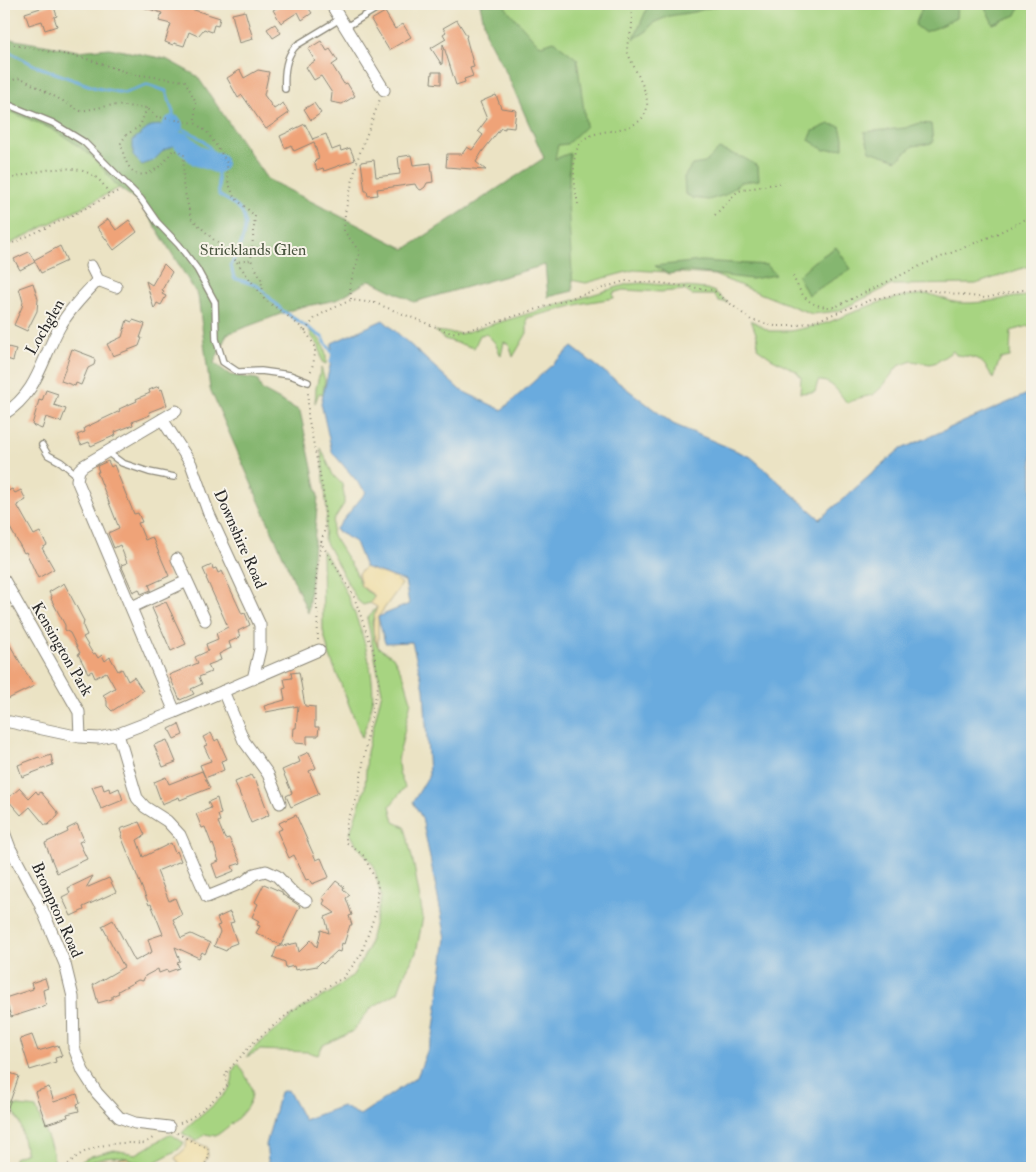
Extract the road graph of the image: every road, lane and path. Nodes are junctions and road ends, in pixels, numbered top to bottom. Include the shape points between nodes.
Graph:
1 (331, 4) edge
2 (384, 4) edge
3 (630, 4) edge
4 (343, 23) junction
5 (4, 43) edge
6 (4, 82) edge
7 (285, 88) dead end
8 (384, 90) joint
9 (4, 103) edge
10 (147, 108) junction
11 (195, 122) junction
12 (4, 181) edge
13 (784, 182) dead end
14 (126, 186) junction
15 (109, 195) junction
16 (578, 204) dead end
17 (715, 215) dead end
18 (1032, 216) edge
19 (4, 247) edge
20 (251, 260) junction
21 (237, 262) junction
22 (91, 266) dead end
23 (792, 276) dead end
24 (98, 280) junction
25 (116, 288) dead end
26 (1032, 291) edge
27 (264, 298) junction
28 (351, 300) junction
29 (305, 330) junction
30 (308, 382) junction
31 (176, 411) dead end
32 (4, 414) edge
33 (162, 419) junction
34 (42, 446) dead end
35 (107, 452) junction
36 (77, 475) junction
37 (174, 477) dead end
38 (321, 543) junction
39 (178, 559) dead end
40 (4, 580) edge
41 (187, 581) junction
42 (132, 607) junction
43 (205, 620) dead end
44 (318, 650) joint
45 (253, 679) junction
46 (223, 691) junction
47 (175, 712) junction
48 (4, 722) edge
49 (118, 734) junction
50 (80, 737) junction
51 (280, 803) dead end
52 (4, 832) edge
53 (306, 901) dead end
54 (169, 1127) junction
55 (65, 1168) edge
56 (203, 1168) edge

1 - 4 street
2 - 4 lane
3 - 16 path via 632,28 628,52 645,93 647,107 632,126 583,140 575,159 574,187
4 - 7 lane via 297,45 292,51 284,79
4 - 8 street
5 - 11 path via 84,58 132,74 185,81 195,100
6 - 10 path via 21,78 81,111 113,105
8 - 28 path via 358,158 345,213 344,231 360,252 350,285
9 - 14 lane via 54,123 84,142
10 - 11 path via 157,117
10 - 21 path via 140,126 126,135 121,143 126,164 136,174 147,174 162,165 173,150 184,153 183,184 191,218
11 - 20 path via 207,132 227,164 228,181 234,197 255,216
12 - 15 path via 54,168 74,169 98,179
13 - 17 path via 738,191
14 - 15 path
14 - 30 lane via 141,199 197,269 215,302 216,339 223,362 238,372 290,375
15 - 19 path
18 - 23 path via 835,307 812,305
20 - 21 path
20 - 27 path via 261,280
21 - 27 path
22 - 24 street
24 - 25 street
24 - 32 street, Lochglen via 60,328 30,390
26 - 28 path via 985,298 928,290 906,292 871,300 815,321 775,326 751,320 713,290 625,281 484,326 451,333 374,303
27 - 29 path
28 - 29 path via 315,318
29 - 30 path via 315,348
30 - 38 path via 308,416 323,490 326,524
31 - 33 street
33 - 35 street
33 - 45 street, Downshire Road via 190,464 209,514 260,625 260,649
34 - 36 lane via 48,456
35 - 36 street via 83,466
35 - 37 lane via 122,463
36 - 42 street via 80,489
38 - 44 path via 316,574
38 - 54 path via 353,594 374,653 379,682 358,795 346,825 346,842 364,856 378,885 376,912 361,955 343,978 288,1014 255,1041 225,1074 226,1086 209,1104 189,1120
39 - 41 street
40 - 50 street, Kensington Park via 79,712
41 - 42 street
41 - 43 street
42 - 47 street
44 - 45 street
45 - 46 street
46 - 47 street
46 - 51 street via 244,741 268,774
47 - 49 street
48 - 50 street
49 - 50 street
49 - 53 street via 137,798 180,835 207,896 266,871 277,876
52 - 54 street, Brompton Road via 65,964 73,997 74,1048 83,1071 97,1093 120,1117 135,1123
54 - 55 path via 138,1145 98,1146 81,1152
54 - 56 path via 178,1135 208,1148 209,1157

